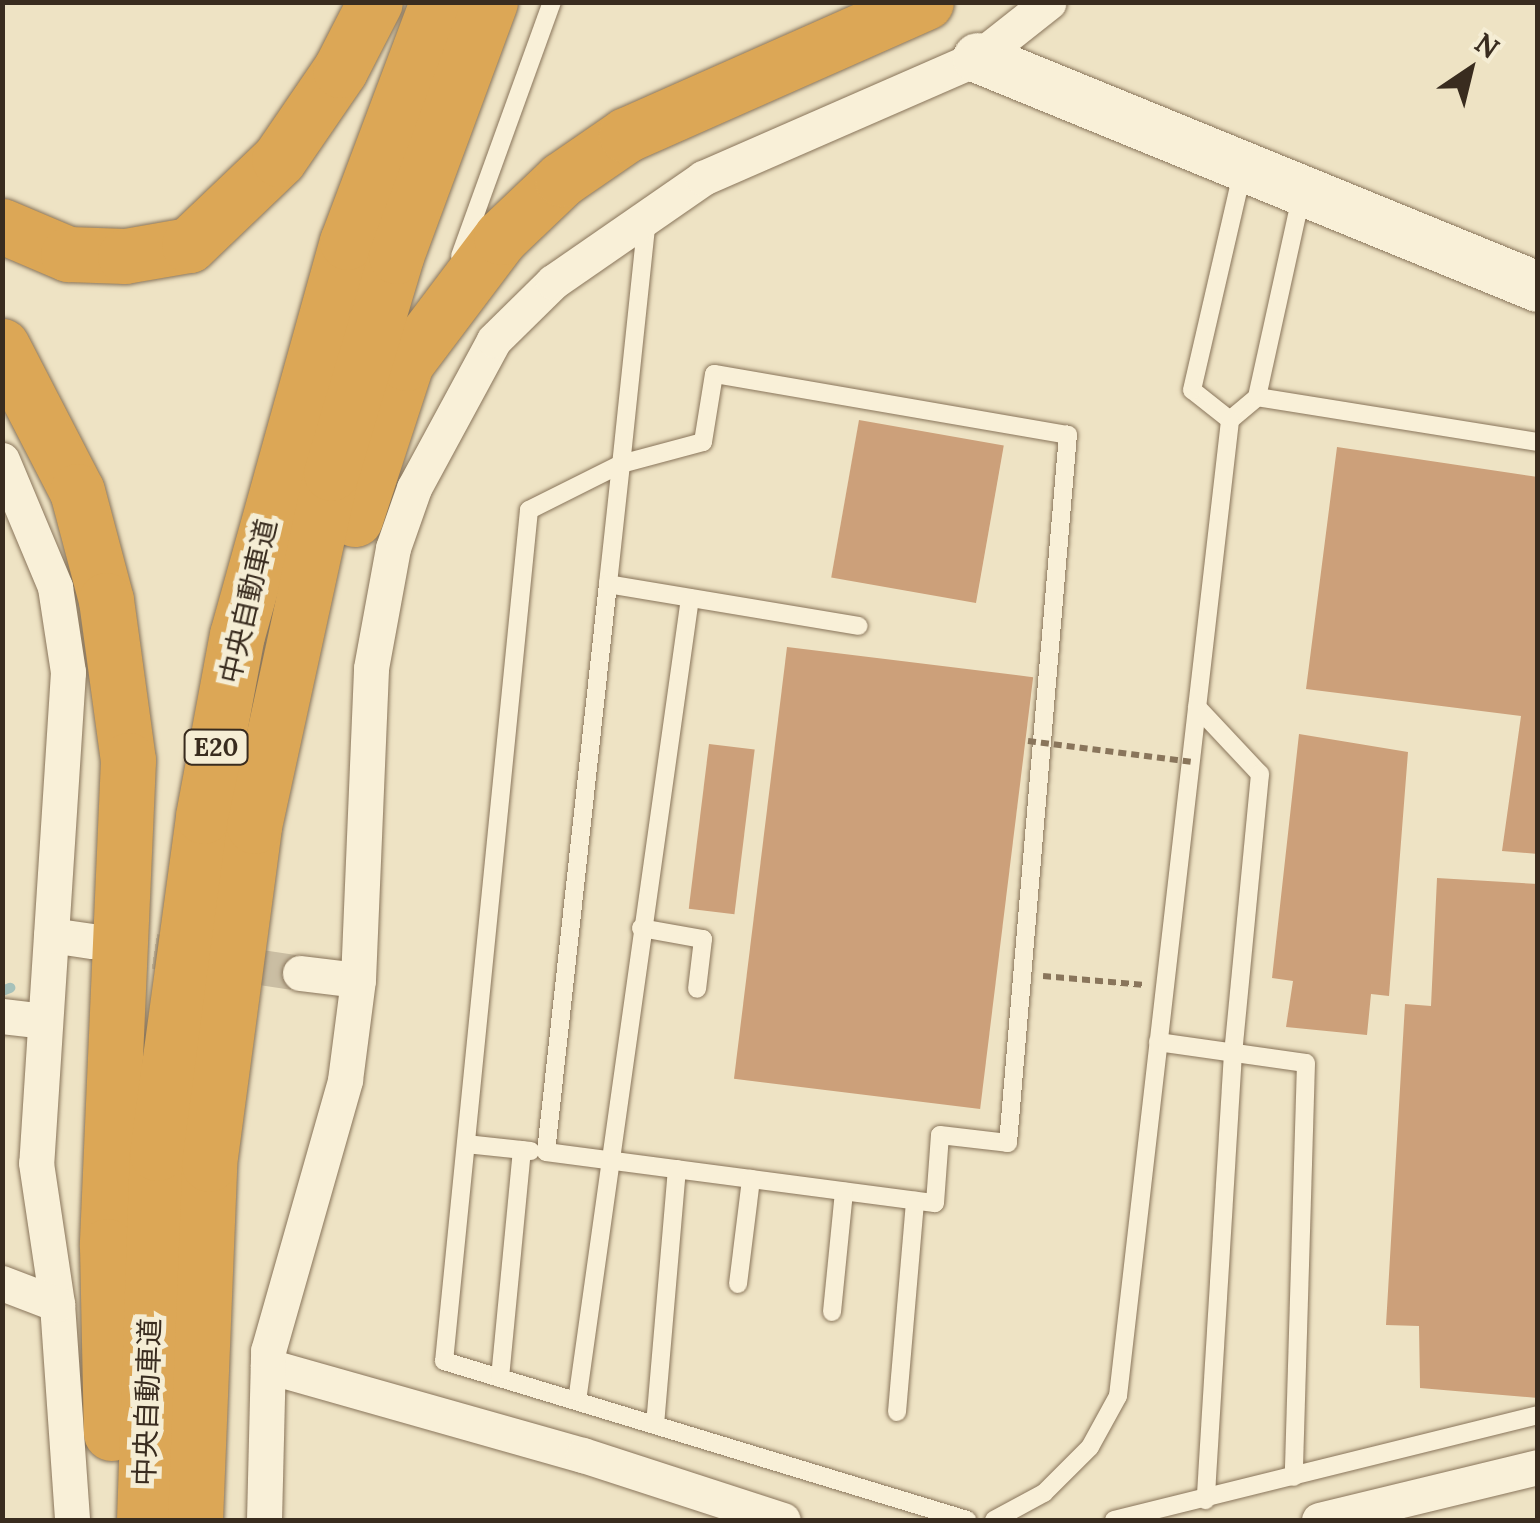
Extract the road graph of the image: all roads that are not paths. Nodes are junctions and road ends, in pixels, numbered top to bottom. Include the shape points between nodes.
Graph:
1 (375, 2) edge
2 (437, 2) edge
3 (490, 2) edge
4 (552, 2) edge
5 (926, 2) edge
6 (1048, 2) edge
7 (978, 58) junction
8 (1244, 166) junction
9 (1302, 190) junction
10 (648, 212) junction
11 (2, 226) edge
12 (1538, 287) edge
13 (441, 309) junction
14 (2, 346) edge
15 (1257, 397) junction
16 (1230, 420) junction
17 (1538, 442) edge
18 (2, 460) edge
19 (621, 464) junction
20 (608, 584) junction
21 (690, 598) junction
22 (858, 626) dead end
23 (1197, 707) junction
24 (254, 826) junction
25 (641, 928) junction
26 (50, 935) junction
27 (91, 941) tunnel mouth
28 (300, 972) tunnel mouth
29 (358, 980) junction
30 (697, 989) dead end
31 (2, 1016) edge
32 (44, 1021) junction
33 (1158, 1042) junction
34 (1233, 1052) junction
35 (466, 1144) junction
36 (522, 1150) junction
37 (546, 1152) junction
38 (606, 1160) junction
39 (677, 1169) junction
40 (752, 1179) junction
41 (844, 1192) junction
42 (916, 1201) junction
43 (2, 1283) edge
44 (738, 1284) dead end
45 (57, 1304) junction
46 (832, 1312) dead end
47 (268, 1366) junction
48 (500, 1378) junction
49 (577, 1401) junction
50 (897, 1412) dead end
51 (1538, 1414) edge
52 (655, 1425) junction
53 (1538, 1468) edge
54 (1294, 1478) junction
55 (1206, 1500) junction
56 (72, 1520) edge
57 (112, 1520) edge
58 (144, 1520) edge
59 (195, 1520) edge
60 (264, 1520) edge
61 (784, 1520) edge
62 (968, 1520) edge
63 (994, 1520) edge
64 (1114, 1520) edge
65 (1319, 1520) edge

1 - 11 highway via 340,70 280,159 189,245 125,256 68,254
2 - 58 highway, 中央自動車道 / E20 via 347,242 234,654 202,816 156,1152
3 - 24 highway, 中央自動車道 / E20 via 396,256 331,473
4 - 13 lane
5 - 13 highway via 626,135 562,178 500,237
6 - 7 street
7 - 8 street
7 - 10 street via 703,178
8 - 9 street
8 - 16 lane via 1192,390
9 - 12 street
9 - 15 lane
10 - 19 lane
10 - 29 street via 552,282 494,340 414,488 393,548 371,668
13 - 24 highway via 406,363
14 - 57 highway via 77,491 106,600 128,760 108,1246
15 - 16 lane
15 - 17 lane
16 - 23 lane
18 - 26 street via 55,587 68,672
19 - 20 lane
19 - 35 lane via 529,510
19 - 42 lane via 703,442 714,374 1068,435 1008,1142 940,1135 935,1203
20 - 21 lane
20 - 37 lane
21 - 22 lane
21 - 25 lane
23 - 33 lane
23 - 34 lane via 1260,774
24 - 59 highway, 中央自動車道 / E20 via 209,1164
25 - 30 lane via 702,939
25 - 38 lane
26 - 27 street
26 - 32 street
28 - 29 street
29 - 47 street via 345,1080
31 - 32 street
32 - 45 street via 36,1162
33 - 34 lane
33 - 63 lane via 1118,1396 1090,1446 1044,1492
34 - 54 lane via 1306,1063
34 - 55 lane
35 - 36 lane
35 - 48 lane via 444,1361
36 - 37 lane
36 - 48 lane
37 - 38 lane
38 - 39 lane
38 - 49 lane
39 - 40 lane
39 - 52 lane
40 - 41 lane
40 - 44 lane
41 - 42 lane
41 - 46 lane
42 - 50 lane
43 - 45 street
45 - 56 street
47 - 60 street
47 - 61 street
48 - 49 lane
49 - 52 lane
51 - 54 lane
52 - 62 lane
53 - 65 street
54 - 55 lane
55 - 64 lane

